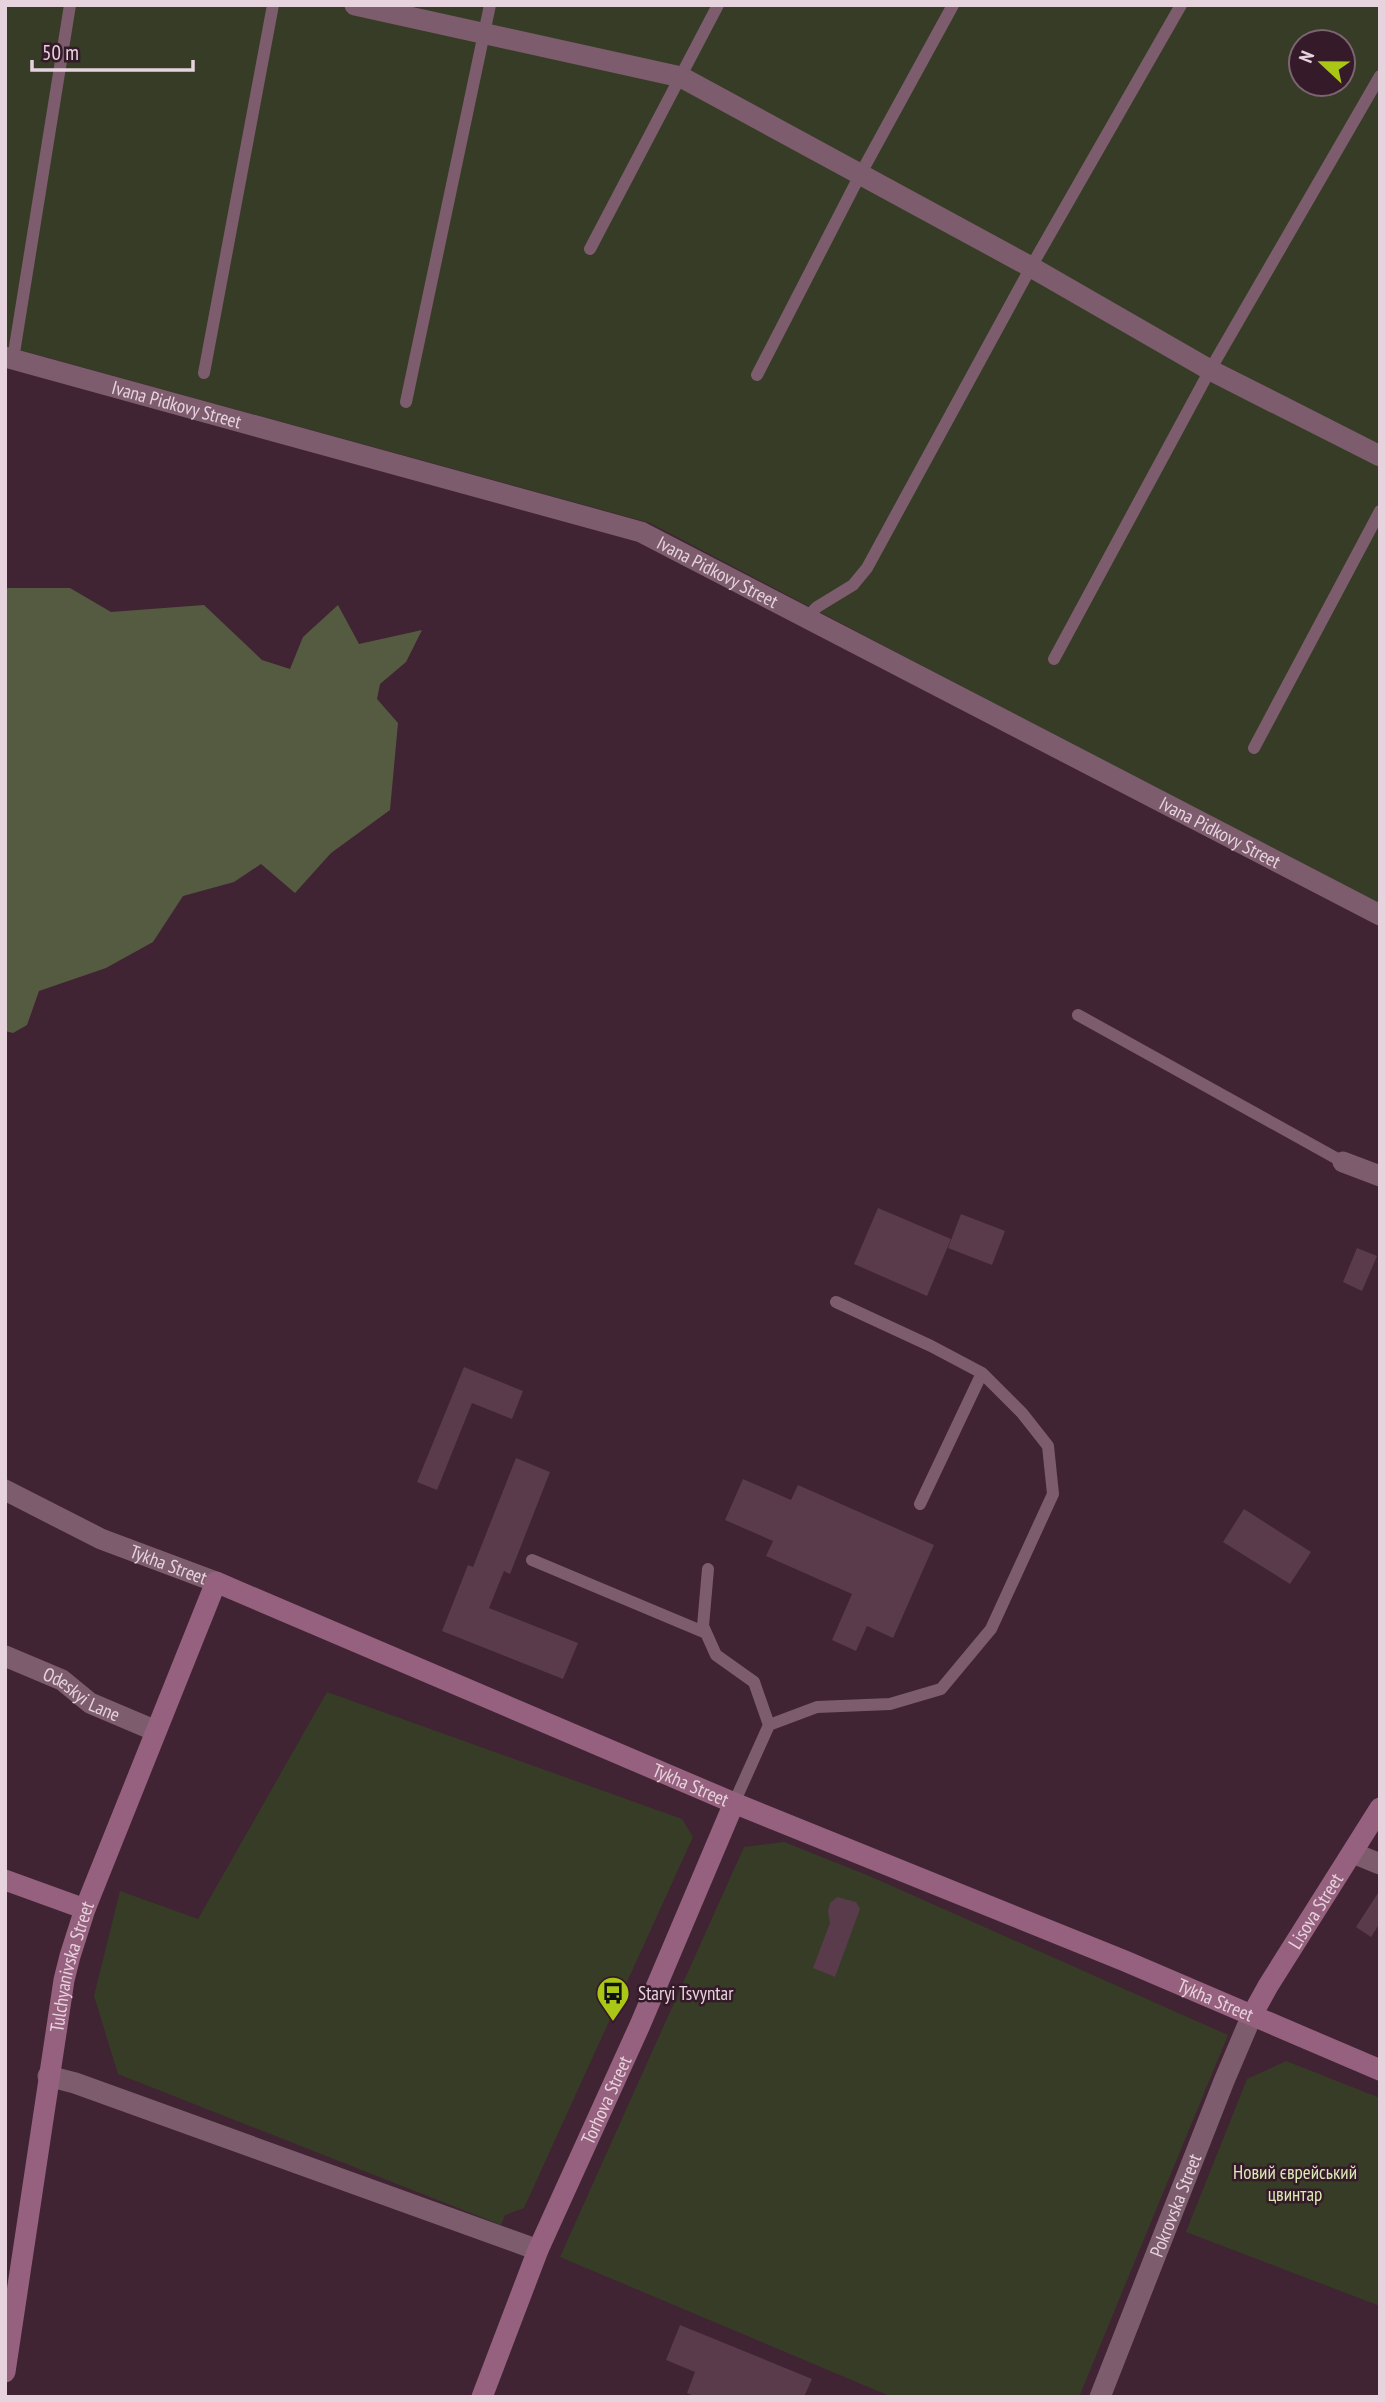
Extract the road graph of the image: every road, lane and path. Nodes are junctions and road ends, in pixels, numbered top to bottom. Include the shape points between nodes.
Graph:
1 (70, 5) edge
2 (273, 5) edge
3 (355, 5) edge
4 (490, 5) edge
5 (718, 5) edge
6 (953, 5) edge
7 (1181, 5) edge
8 (484, 33) junction
9 (1380, 76) edge
10 (681, 77) junction
11 (861, 173) junction
12 (590, 249) dead end
13 (1031, 267) junction
14 (9, 358) edge
15 (1210, 370) junction
16 (204, 373) dead end
17 (757, 375) dead end
18 (406, 402) dead end
19 (1380, 456) edge
20 (1380, 511) edge
21 (806, 618) junction
22 (1054, 659) dead end
23 (1255, 748) dead end
24 (1380, 915) edge
25 (1078, 1015) dead end
26 (1343, 1162) joint
27 (1380, 1176) edge
28 (836, 1302) dead end
29 (982, 1373) junction
30 (5, 1490) edge
31 (920, 1504) dead end
32 (532, 1560) dead end
33 (708, 1569) dead end
34 (216, 1582) junction
35 (706, 1633) junction
36 (5, 1656) edge
37 (769, 1724) junction
38 (156, 1731) junction
39 (734, 1803) junction
40 (1380, 1808) edge
41 (1353, 1853) junction
42 (1380, 1864) edge
43 (5, 1880) edge
44 (85, 1909) junction
45 (1252, 2015) junction
46 (1380, 2070) edge
47 (48, 2076) junction
48 (538, 2250) junction
49 (5, 2372) edge
50 (482, 2397) edge
51 (1100, 2397) edge

1 - 14 lane
2 - 16 lane
3 - 8 street
4 - 8 lane
5 - 10 lane
6 - 11 lane
7 - 13 lane
8 - 10 street
8 - 18 lane
9 - 15 lane
10 - 11 street
10 - 12 lane
11 - 13 street
11 - 17 lane
13 - 15 street
13 - 21 lane via 867,568 853,585
14 - 21 street, Ivana Pidkovy Street via 642,532
15 - 19 street
15 - 22 lane
20 - 23 lane
21 - 24 street, Ivana Pidkovy Street
25 - 26 lane
26 - 27 street
28 - 29 lane
29 - 31 lane
29 - 37 lane via 1048,1446 1053,1494 991,1629 941,1689 890,1704 817,1707
30 - 34 street, Tykha Street via 101,1539
32 - 35 lane
33 - 35 lane
34 - 38 main road, Tulchyanivska Street
34 - 39 main road, Tykha Street
35 - 37 lane via 716,1655 754,1682
36 - 38 street, Odeskyi Lane via 62,1680 90,1703
37 - 39 lane
38 - 44 main road, Tulchyanivska Street
39 - 45 main road, Tykha Street
39 - 48 main road, Torhova Street
40 - 41 main road, Lisova Street
41 - 42 street
41 - 45 main road, Lisova Street
43 - 44 main road
44 - 47 main road, Tulchyanivska Street via 70,1956
45 - 46 main road, Tykha Street
45 - 51 street, Pokrovska Street
47 - 48 street
47 - 49 main road, Tulchyanivska Street
48 - 50 main road, Torhova Street

